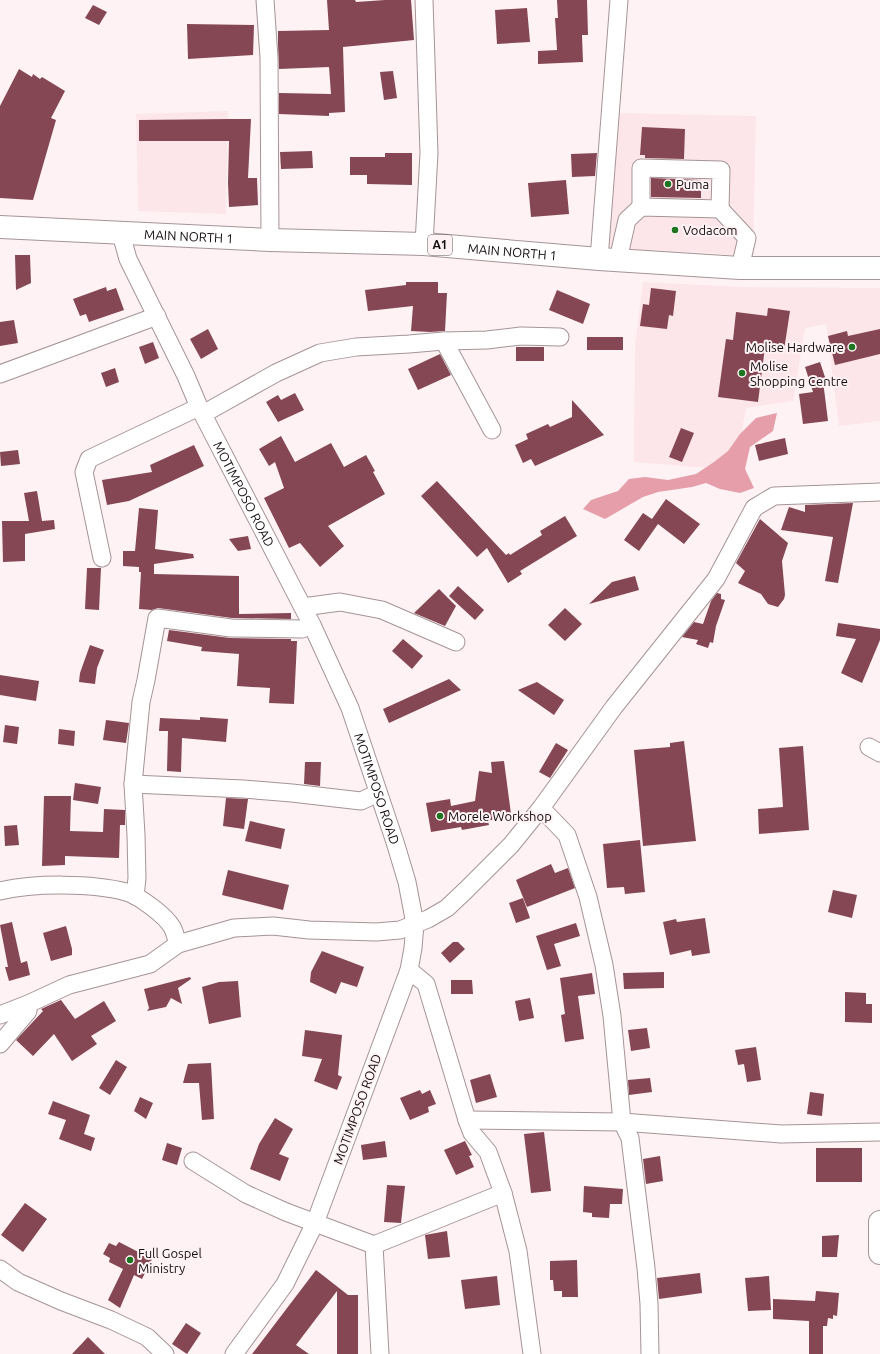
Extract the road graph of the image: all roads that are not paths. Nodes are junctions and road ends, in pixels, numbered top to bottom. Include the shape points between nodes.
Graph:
1 (265, 0) edge
2 (424, 0) edge
3 (619, 0) edge
4 (641, 207) junction
5 (720, 209) junction
6 (0, 227) edge
7 (121, 234) junction
8 (270, 240) junction
9 (424, 244) junction
10 (608, 260) junction
11 (740, 268) junction
12 (880, 268) edge
13 (157, 316) junction
14 (560, 337) dead end
15 (444, 341) junction
16 (0, 374) edge
17 (201, 410) junction
18 (492, 430) dead end
19 (880, 492) edge
20 (102, 558) dead end
21 (303, 606) junction
22 (312, 625) junction
23 (456, 642) dead end
24 (133, 784) junction
25 (378, 793) junction
26 (541, 808) junction
27 (8, 889) edge
28 (135, 896) junction
29 (416, 924) junction
30 (178, 944) junction
31 (408, 970) junction
32 (28, 1004) junction
33 (0, 1015) edge
34 (0, 1044) edge
35 (466, 1120) junction
36 (622, 1122) junction
37 (880, 1132) edge
38 (193, 1161) dead end
39 (503, 1193) junction
40 (880, 1222) edge
41 (315, 1223) junction
42 (374, 1244) junction
43 (880, 1253) edge
44 (0, 1269) edge
45 (165, 1354) edge
46 (234, 1354) edge
47 (380, 1354) edge
48 (532, 1354) edge
49 (650, 1354) edge

1 - 8 street
2 - 9 street via 429,153
3 - 10 street
4 - 5 street
4 - 5 street via 641,168 721,170
4 - 10 street via 627,220
5 - 11 street via 746,238
6 - 7 main road, MAIN NORTH 1 / A1
7 - 8 main road, MAIN NORTH 1 / A1
7 - 13 street, MOTIMPOSO ROAD via 128,259
8 - 9 main road, MAIN NORTH 1 / A1
9 - 10 main road, MAIN NORTH 1 / A1
10 - 11 main road, MAIN NORTH 1 / A1
11 - 12 main road, MAIN NORTH 1 / A1
13 - 16 street
13 - 17 street, MOTIMPOSO ROAD
14 - 15 street via 521,336
15 - 17 street via 356,347 320,353
15 - 18 street
17 - 20 street via 89,459 84,472
17 - 21 street, MOTIMPOSO ROAD
19 - 26 street via 774,496 754,508 716,578 614,707
21 - 22 street, MOTIMPOSO ROAD
21 - 23 street via 340,602 382,610
22 - 24 street via 302,629 231,628 157,618 140,702
22 - 25 street, MOTIMPOSO ROAD via 350,708
24 - 25 street via 250,790 361,801
24 - 28 street via 137,878
25 - 29 street, MOTIMPOSO ROAD via 408,882
26 - 29 street via 511,845 447,908
26 - 36 street via 567,835 588,897 604,965 612,1016
27 - 28 street via 88,886 126,892
28 - 30 street via 150,905 172,927
29 - 30 street via 400,930 376,932 273,926 234,928
29 - 31 street, MOTIMPOSO ROAD
30 - 32 street via 150,964 68,985
31 - 35 street via 426,984
31 - 41 street, MOTIMPOSO ROAD
32 - 33 street
32 - 34 street via 28,1011
35 - 36 street
35 - 39 street via 472,1133 488,1152
36 - 37 street via 781,1134
36 - 49 street via 630,1138 646,1261
38 - 41 street via 246,1194
39 - 42 street
39 - 48 street via 518,1251
40 - 43 main road
41 - 42 street
41 - 46 street, MOTIMPOSO ROAD via 285,1284
42 - 47 street
44 - 45 street via 18,1282 147,1337

